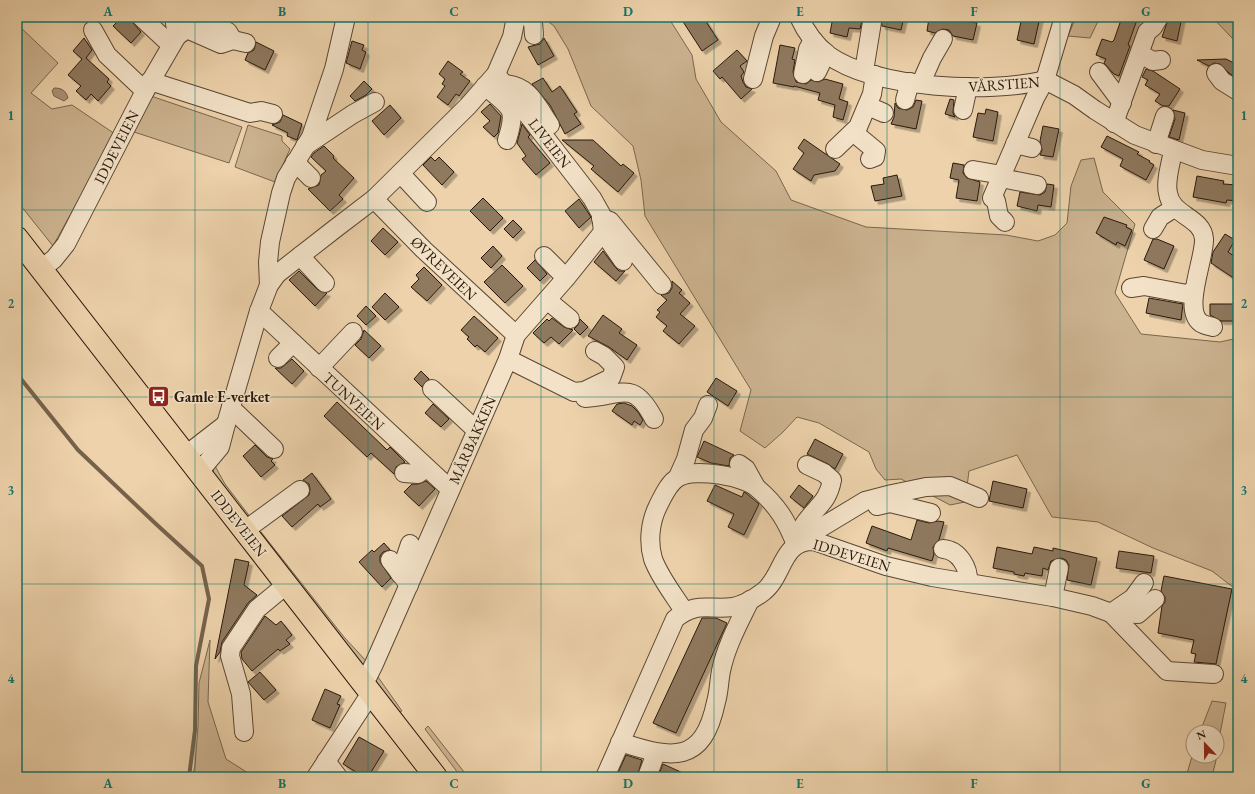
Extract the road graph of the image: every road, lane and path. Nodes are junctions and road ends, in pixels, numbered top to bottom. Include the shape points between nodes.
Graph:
1 (141, 17) edge
2 (346, 17) edge
3 (528, 17) edge
4 (772, 17) edge
5 (799, 17) edge
6 (1064, 17) edge
7 (1159, 17) edge
8 (210, 19) edge
9 (511, 21) edge
10 (872, 22) dead end
11 (1148, 25) edge
12 (177, 32) edge
13 (534, 35) dead end
14 (97, 38) dead end
15 (943, 39) dead end
16 (813, 40) junction
17 (830, 50) junction
18 (1140, 54) junction
19 (1161, 60) dead end
20 (1099, 72) dead end
21 (870, 73) junction
22 (1216, 73) dead end
23 (753, 79) dead end
24 (1045, 80) junction
25 (495, 82) junction
26 (916, 83) junction
27 (973, 84) junction
28 (148, 86) junction
29 (1238, 91) edge
30 (905, 100) dead end
31 (375, 102) dead end
32 (1122, 103) junction
33 (868, 106) junction
34 (963, 110) dead end
35 (884, 113) dead end
36 (273, 114) dead end
37 (1165, 116) dead end
38 (553, 130) dead end
39 (1120, 130) junction
40 (853, 132) junction
41 (507, 140) dead end
42 (1156, 144) junction
43 (305, 147) junction
44 (835, 149) dead end
45 (1173, 151) junction
46 (870, 159) dead end
47 (295, 162) junction
48 (1238, 166) edge
49 (973, 170) dead end
50 (401, 174) junction
51 (1001, 176) junction
52 (311, 178) dead end
53 (1037, 185) dead end
54 (374, 199) junction
55 (427, 202) dead end
56 (1174, 208) junction
57 (597, 213) junction
58 (1005, 222) dead end
59 (1153, 229) dead end
60 (17, 238) edge
61 (300, 256) junction
62 (544, 256) dead end
63 (623, 261) dead end
64 (42, 269) junction
65 (566, 278) junction
66 (325, 283) dead end
67 (269, 285) junction
68 (662, 286) dead end
69 (1131, 288) dead end
70 (1194, 290) junction
71 (547, 300) junction
72 (259, 311) junction
73 (570, 319) dead end
74 (1213, 327) dead end
75 (505, 331) junction
76 (353, 332) dead end
77 (293, 343) junction
78 (595, 351) dead end
79 (278, 358) dead end
80 (508, 359) junction
81 (319, 368) junction
82 (432, 388) dead end
83 (574, 392) junction
84 (708, 405) dead end
85 (229, 416) junction
86 (654, 419) dead end
87 (476, 430) junction
88 (274, 449) dead end
89 (186, 455) junction
90 (739, 464) dead end
91 (807, 466) dead end
92 (426, 468) junction
93 (199, 472) junction
94 (404, 473) dead end
95 (678, 477) junction
96 (757, 487) junction
97 (450, 489) junction
98 (300, 490) dead end
99 (979, 498) dead end
100 (931, 513) dead end
101 (244, 531) junction
102 (802, 540) junction
103 (410, 544) dead end
104 (943, 549) dead end
105 (1059, 568) dead end
106 (400, 573) junction
107 (968, 582) junction
108 (1144, 583) dead end
109 (286, 585) junction
110 (1043, 591) junction
111 (1155, 599) dead end
112 (750, 600) junction
113 (684, 611) junction
114 (1111, 613) junction
115 (1214, 674) dead end
116 (366, 687) junction
117 (244, 732) dead end
118 (620, 742) junction
119 (656, 753) junction
120 (326, 761) junction
121 (316, 777) edge
122 (338, 777) edge
123 (436, 777) edge
124 (605, 777) edge
125 (647, 777) edge

1 - 12 street
2 - 43 street via 334,69 311,137
3 - 13 street via 533,22
4 - 23 street via 764,36
5 - 16 street, VÅRSTIEN
6 - 24 street
7 - 11 street via 1153,27
8 - 12 street
8 - 12 street via 239,42 221,44
9 - 25 street via 505,57
10 - 21 street
11 - 18 street
12 - 28 street, IDDEVEIEN
14 - 28 street via 113,62
15 - 26 street
16 - 17 street, VÅRSTIEN
16 - 17 street via 808,49 810,73
17 - 21 street, VÅRSTIEN via 847,65
18 - 19 street via 1153,61
18 - 32 street
20 - 32 street
21 - 26 street, VÅRSTIEN
21 - 33 street
22 - 29 street via 1222,81
24 - 27 street, VÅRSTIEN via 1024,86
24 - 39 street, VÅRSTIEN via 1074,95 1092,118
24 - 51 street via 1024,146
25 - 38 street via 516,85 527,92
25 - 41 street via 513,114
25 - 50 street
25 - 57 street, LIVEIEN via 565,162
26 - 27 street, VÅRSTIEN
26 - 30 street
27 - 34 street
28 - 36 street via 250,113 260,111
28 - 64 street, IDDEVEIEN via 66,244 54,260
31 - 43 street
32 - 39 street
33 - 35 street
33 - 40 street
37 - 42 street
39 - 42 street, VÅRSTIEN
40 - 44 street
40 - 46 street via 876,151 875,157
42 - 45 street, VÅRSTIEN
43 - 47 street
45 - 48 street, VÅRSTIEN via 1202,160
45 - 56 street via 1167,192
47 - 52 street
47 - 67 street via 286,178 270,242
49 - 51 street
50 - 54 street
50 - 55 street
51 - 53 street
51 - 58 street via 992,198 996,201 999,216
54 - 61 street
54 - 75 street, ØVREVEIEN
56 - 59 street via 1160,217
56 - 70 street via 1209,232 1204,238
57 - 63 street
57 - 65 street, MÅRBAKKEN
57 - 68 street via 610,221
60 - 64 main road, IDDEVEIEN
61 - 66 street
61 - 67 street
62 - 65 street
64 - 89 main road, IDDEVEIEN
65 - 71 street, MÅRBAKKEN
67 - 72 street
69 - 70 street via 1144,286 1187,294
70 - 74 street via 1195,314 1200,322
71 - 73 street
71 - 75 street, MÅRBAKKEN
72 - 77 street, TUNVEIEN
72 - 85 street
75 - 80 street, MÅRBAKKEN
76 - 81 street
77 - 79 street
77 - 81 street, TUNVEIEN
78 - 83 street via 615,367 611,378 584,391
80 - 83 street
80 - 87 street, MÅRBAKKEN
81 - 92 street, TUNVEIEN via 384,435
82 - 87 street
83 - 86 street via 585,398 628,391 648,407
84 - 95 street via 694,430
85 - 88 street
85 - 89 street
85 - 93 street via 220,447
87 - 97 street, MÅRBAKKEN
89 - 93 main road, IDDEVEIEN
90 - 96 street via 746,469
91 - 102 street via 824,473 832,480 830,492 805,523
92 - 94 street via 418,474
92 - 97 street, TUNVEIEN
93 - 101 main road, IDDEVEIEN
95 - 96 street via 691,472 746,480
95 - 113 street via 663,496 654,514 650,538 653,559 663,580
96 - 102 street
97 - 106 street, MÅRBAKKEN
98 - 101 street
99 - 102 street via 950,486 926,487 892,494 865,501
100 - 102 street via 890,503 879,504
101 - 109 main road, IDDEVEIEN
102 - 107 street, IDDEVEIEN via 893,562 932,577
102 - 112 street, IDDEVEIEN via 788,552 775,578 764,591
103 - 106 street
104 - 107 street via 964,562
105 - 110 street
106 - 116 street, MÅRBAKKEN
107 - 110 street, IDDEVEIEN
108 - 114 street via 1133,598
109 - 116 main road, IDDEVEIEN
109 - 117 street via 257,609 231,648 230,656 241,694
110 - 114 street, IDDEVEIEN via 1093,600
111 - 114 street via 1138,614
112 - 113 street, IDDEVEIEN via 734,606 695,607
112 - 119 street via 732,635 721,670 716,702 704,737 689,751
113 - 118 street via 675,619
114 - 115 street via 1167,671
116 - 120 street, MÅRBAKKEN
116 - 123 main road, IDDEVEIEN
118 - 119 street
118 - 124 street
119 - 125 street
120 - 121 street, MÅRBAKKEN
120 - 122 street

